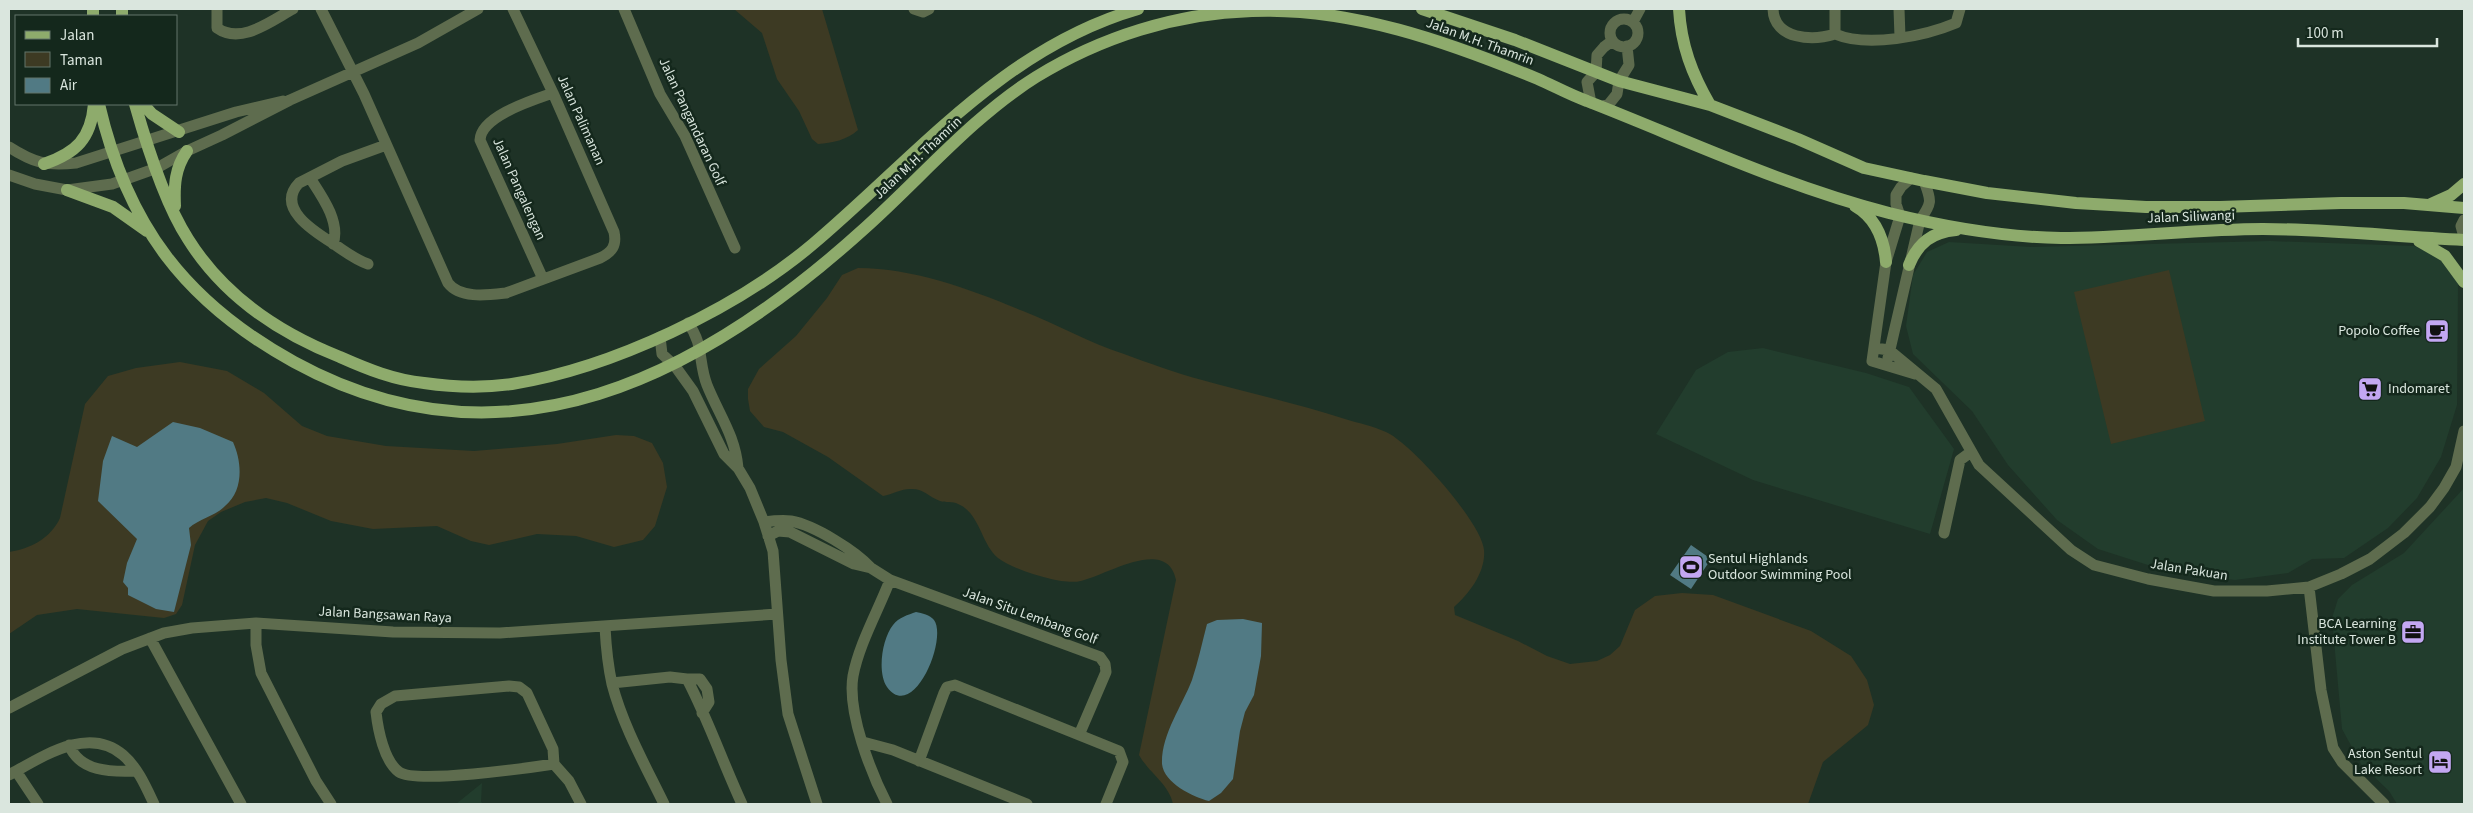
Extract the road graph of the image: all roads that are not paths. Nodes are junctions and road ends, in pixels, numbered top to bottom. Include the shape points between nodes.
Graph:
1 (216, 9) edge
2 (293, 9) edge
3 (321, 9) edge
4 (478, 9) edge
5 (513, 9) edge
6 (624, 9) edge
7 (914, 9) edge
8 (929, 9) edge
9 (1138, 9) edge
10 (1422, 9) edge
11 (1640, 9) edge
12 (1678, 9) edge
13 (1772, 9) edge
14 (1835, 9) edge
15 (1900, 9) edge
16 (1960, 9) edge
17 (1622, 14) edge
18 (1633, 22) junction
19 (1835, 34) junction
20 (1900, 37) junction
21 (1612, 41) junction
22 (1627, 46) junction
23 (1596, 72) junction
24 (353, 74) junction
25 (1619, 81) junction
26 (553, 93) junction
27 (290, 100) junction
28 (94, 105) edge
29 (99, 105) edge
30 (135, 105) edge
31 (144, 105) edge
32 (1597, 105) junction
33 (1710, 106) junction
34 (179, 132) junction
35 (148, 141) junction
36 (386, 145) junction
37 (9, 147) edge
38 (187, 151) junction
39 (112, 152) junction
40 (29, 160) junction
41 (44, 164) junction
42 (157, 168) junction
43 (13, 177) edge
44 (310, 178) junction
45 (1911, 178) junction
46 (122, 181) junction
47 (1924, 181) junction
48 (2464, 184) edge
49 (67, 190) junction
50 (1842, 201) junction
51 (2429, 205) junction
52 (2464, 208) edge
53 (176, 216) junction
54 (1900, 216) junction
55 (1920, 220) junction
56 (2464, 220) edge
57 (1966, 230) junction
58 (152, 236) junction
59 (2412, 238) junction
60 (2464, 238) edge
61 (333, 244) junction
62 (735, 248) dead end
63 (1886, 262) junction
64 (368, 264) dead end
65 (1909, 265) junction
66 (543, 279) junction
67 (2464, 282) edge
68 (688, 323) junction
69 (660, 337) junction
70 (1875, 348) junction
71 (1889, 350) junction
72 (700, 352) junction
73 (1886, 364) junction
74 (675, 366) junction
75 (1922, 376) junction
76 (2464, 431) edge
77 (1971, 452) junction
78 (738, 468) junction
79 (764, 522) junction
80 (1944, 533) dead end
81 (768, 536) junction
82 (825, 536) junction
83 (817, 546) junction
84 (871, 568) junction
85 (890, 580) junction
86 (2310, 587) junction
87 (777, 614) junction
88 (256, 623) junction
89 (605, 627) junction
90 (150, 638) junction
91 (612, 683) junction
92 (9, 708) edge
93 (1079, 735) junction
94 (863, 742) junction
95 (69, 745) junction
96 (919, 761) junction
97 (554, 764) junction
98 (136, 771) junction
99 (12, 773) edge
100 (38, 804) edge
101 (154, 804) edge
102 (241, 804) edge
103 (331, 804) edge
104 (581, 804) edge
105 (664, 804) edge
106 (742, 804) edge
107 (816, 804) edge
108 (887, 804) edge
109 (1027, 804) edge
110 (1106, 804) edge
111 (2384, 804) edge

1 - 2 street via 217,28 226,34 240,35
3 - 24 street
4 - 24 street via 443,31
5 - 26 street, Jalan Palimanan
6 - 62 street, Jalan Pangandaran Golf via 660,94 685,136
7 - 8 street via 923,12
9 - 68 main road, Jalan M.H. Thamrin via 1082,31 1001,77 919,146 811,246 769,277
10 - 23 main road, Jalan M.H. Thamrin via 1515,40
11 - 18 street
12 - 33 main road via 1683,46 1691,71
13 - 19 street via 1779,26 1794,35 1823,38
14 - 19 street
15 - 20 street
16 - 20 street via 1956,23 1938,31
17 - 18 street
17 - 21 street via 1610,28
18 - 22 street via 1638,33 1635,42
19 - 20 street via 1861,40
21 - 22 street via 1622,47
21 - 23 street via 1597,54
22 - 25 street via 1629,65
23 - 25 main road, Jalan M.H. Thamrin
23 - 32 street via 1587,82
24 - 27 street
24 - 36 street
25 - 32 street via 1618,94 1609,104
25 - 33 main road, Jalan M.H. Thamrin
26 - 66 street, Jalan Pangalengan via 509,111 480,133 480,140
26 - 66 street, Jalan Palimanan via 614,232 615,245 600,258
27 - 34 street via 253,107
27 - 38 street
28 - 41 main road via 91,127 80,144 64,157
29 - 39 main road, Jalan M.H. Thamrin
30 - 35 main road, Jalan M.H. Thamrin
31 - 34 main road
32 - 50 main road, Jalan M.H. Thamrin via 1769,176
32 - 72 main road, Jalan M.H. Thamrin via 1535,78 1405,31 1345,16 1249,10 1171,21 1080,53 1007,97 807,280 753,320
33 - 45 main road, Jalan M.H. Thamrin via 1864,168
34 - 35 street
35 - 39 street
35 - 42 main road, Jalan M.H. Thamrin
36 - 44 street via 342,161
36 - 66 street via 439,266 452,288 464,294 491,295
37 - 40 street
38 - 42 street
38 - 53 main road via 177,170
39 - 41 street via 76,163
39 - 46 main road, Jalan M.H. Thamrin
40 - 41 street
40 - 43 street
42 - 46 street
42 - 53 main road, Jalan M.H. Thamrin
43 - 49 street
44 - 61 street via 329,212 335,233
44 - 61 street via 294,188 292,205 312,230
45 - 47 main road
45 - 54 street via 1896,195
46 - 49 street
46 - 58 main road, Jalan M.H. Thamrin
47 - 51 main road, Jalan Siliwangi via 2076,203 2146,207 2341,203
47 - 55 street via 1931,197 1930,206
48 - 51 main road via 2451,195
49 - 58 main road via 113,207
50 - 54 main road, Jalan M.H. Thamrin
50 - 63 main road via 1857,207 1870,218 1885,246
51 - 52 main road, Jalan Siliwangi
53 - 69 main road, Jalan M.H. Thamrin via 188,239 216,277 244,303 320,349 380,374 423,383 464,386 509,384 552,376 594,363
54 - 55 main road
54 - 63 street
55 - 57 main road, Jalan Siliwangi
55 - 65 street
56 - 60 street via 2461,226
57 - 59 main road, Jalan Siliwangi via 2055,238 2261,229
57 - 65 main road via 1946,231 1926,240
58 - 74 main road, Jalan M.H. Thamrin via 199,295 265,346 343,386 382,399 462,412 536,409 604,394
59 - 60 main road, Jalan Siliwangi
59 - 67 main road via 2445,256
61 - 64 street
63 - 70 street
65 - 71 street
68 - 69 main road, Jalan M.H. Thamrin
68 - 72 street via 697,337
69 - 74 street via 662,354
70 - 71 street
70 - 73 street via 1872,362
71 - 73 street
71 - 75 street, Jalan Pakuan
72 - 74 main road, Jalan M.H. Thamrin
72 - 78 street via 706,384 736,447
73 - 75 street
74 - 78 street via 693,391 724,454
75 - 77 street, Jalan Pakuan via 1936,389
76 - 86 street, Jalan Pakuan via 2456,467 2430,507 2404,533 2370,558
77 - 80 street via 1960,460
77 - 86 street, Jalan Pakuan via 1980,465 2071,550 2094,565 2214,591 2266,592
78 - 79 street
79 - 81 street
79 - 82 street, Jalan Situ Lembang Golf via 790,521
81 - 83 street, Jalan Situ Lembang Golf via 778,531 790,532
81 - 87 street via 774,566
82 - 83 street
82 - 84 street, Jalan Situ Lembang Golf via 859,555
83 - 84 street, Jalan Situ Lembang Golf via 854,564
84 - 85 street, Jalan Situ Lembang Golf
85 - 93 street, Jalan Situ Lembang Golf via 1103,660 1106,672
85 - 94 street via 853,677 854,703
86 - 111 street via 2321,690 2333,748 2342,762
87 - 89 street, Jalan Bangsawan Raya via 676,619
87 - 107 street via 788,714
88 - 89 street, Jalan Bangsawan Raya via 451,634
88 - 90 street, Jalan Bangsawan Raya via 192,628
88 - 103 street via 261,673 311,772
89 - 91 street
90 - 92 street, Jalan Bangsawan Raya via 98,660
90 - 102 street
91 - 105 street via 622,714
91 - 106 street via 670,677 687,680
93 - 96 street via 952,685 944,693
93 - 110 street via 1118,751 1123,759
94 - 96 street
94 - 108 street via 872,773
95 - 98 street via 89,743 105,746 123,755
95 - 98 street via 78,760 95,768
95 - 99 street
96 - 109 street
97 - 97 street via 426,778 407,776 396,770 390,760 376,712 387,699 404,694 519,687 527,693 546,729
97 - 104 street via 570,781
98 - 101 street
99 - 100 street

